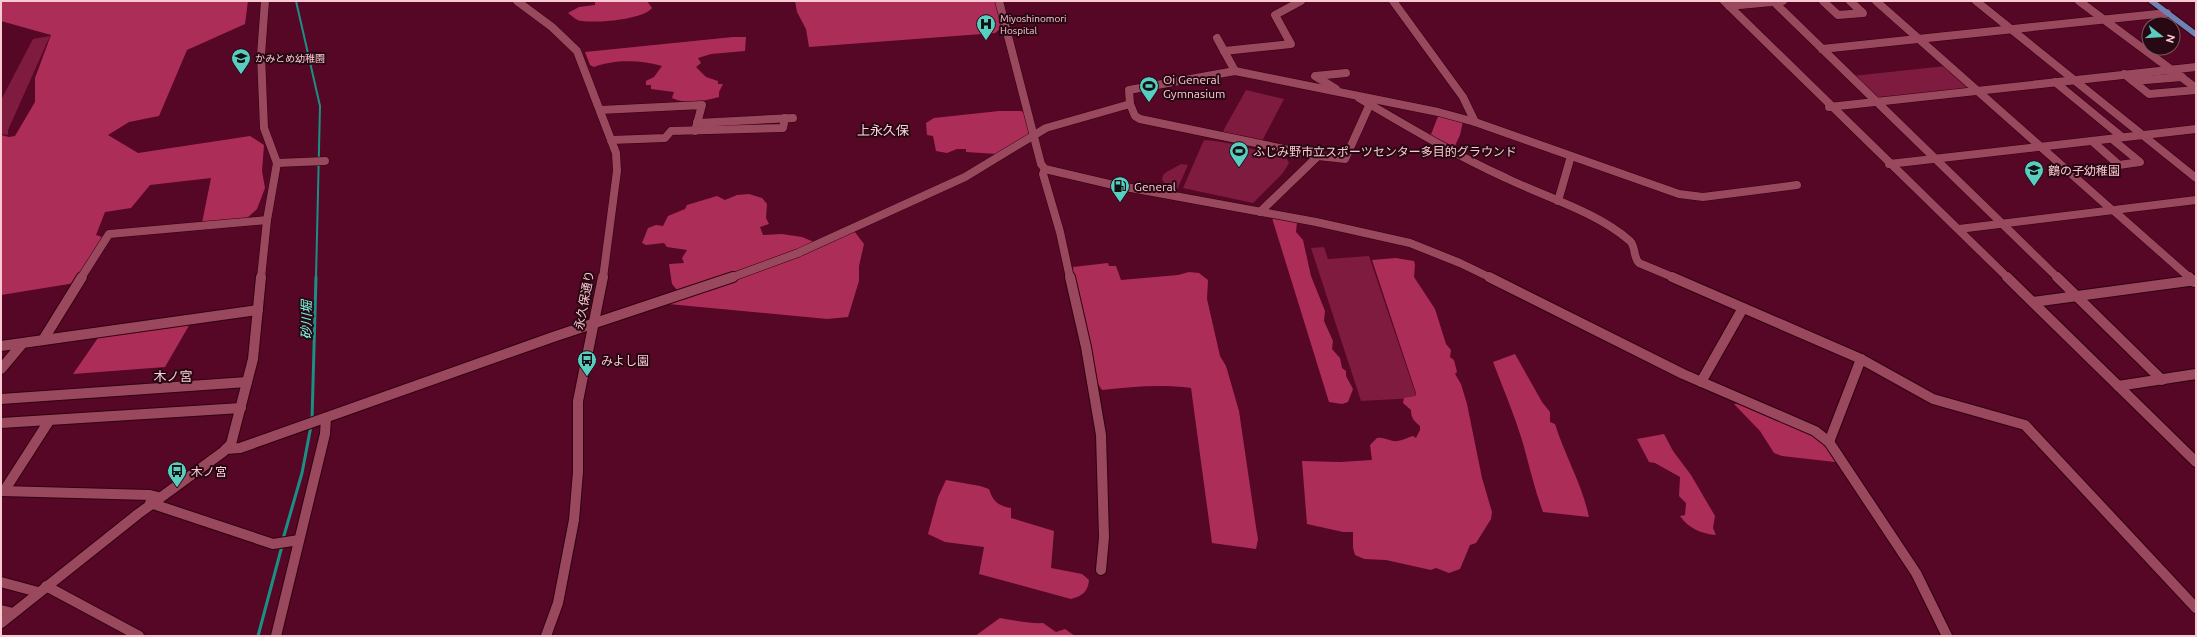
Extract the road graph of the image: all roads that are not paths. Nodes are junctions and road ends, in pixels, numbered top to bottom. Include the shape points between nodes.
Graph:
1 (265, 1) edge
2 (517, 1) edge
3 (999, 1) edge
4 (1300, 1) edge
5 (1393, 1) edge
6 (1773, 1) edge
7 (1783, 1) edge
8 (1823, 1) edge
9 (1850, 1) edge
10 (1876, 1) edge
11 (1976, 1) edge
12 (2079, 1) edge
13 (2151, 1) edge
14 (1750, 3) edge
15 (1726, 4) edge
16 (2167, 13) junction
17 (2105, 20) junction
18 (2013, 30) junction
19 (2195, 34) edge
20 (1218, 38) dead end
21 (1918, 39) junction
22 (1822, 49) junction
23 (1224, 51) junction
24 (2196, 67) edge
25 (2171, 69) junction
26 (1235, 71) junction
27 (1346, 73) dead end
28 (2124, 74) junction
29 (2182, 77) junction
30 (2074, 80) junction
31 (2133, 81) junction
32 (2055, 82) junction
33 (2196, 89) edge
34 (1976, 90) junction
35 (1344, 94) junction
36 (1358, 97) junction
37 (1877, 101) junction
38 (1130, 104) junction
39 (1369, 106) junction
40 (1829, 107) junction
41 (600, 110) junction
42 (1475, 122) junction
43 (697, 123) junction
44 (2196, 129) edge
45 (695, 131) junction
46 (1034, 135) junction
47 (2143, 135) junction
48 (2122, 138) junction
49 (2112, 139) junction
50 (611, 140) junction
51 (2092, 141) junction
52 (2041, 147) junction
53 (1318, 156) junction
54 (1571, 156) junction
55 (1936, 159) junction
56 (325, 161) dead end
57 (277, 163) junction
58 (1889, 164) junction
59 (1045, 169) junction
60 (2196, 178) edge
61 (1797, 185) dead end
62 (2196, 200) edge
63 (1558, 201) junction
64 (2113, 210) junction
65 (1260, 212) junction
66 (267, 220) junction
67 (2002, 224) junction
68 (1958, 229) junction
69 (2195, 281) edge
70 (2075, 296) junction
71 (2033, 302) junction
72 (1743, 308) junction
73 (258, 310) junction
74 (594, 323) junction
75 (43, 340) junction
76 (22, 344) junction
77 (1, 346) edge
78 (1861, 359) junction
79 (1, 369) edge
80 (2196, 374) edge
81 (2162, 380) junction
82 (247, 382) junction
83 (1701, 382) junction
84 (2118, 386) junction
85 (1, 399) edge
86 (241, 408) junction
87 (324, 419) junction
88 (48, 420) junction
89 (1, 424) edge
90 (1829, 442) junction
91 (226, 450) junction
92 (2196, 462) edge
93 (2, 491) edge
94 (154, 500) junction
95 (297, 540) junction
96 (1101, 570) dead end
97 (1, 582) edge
98 (42, 589) junction
99 (2196, 608) edge
100 (1, 610) edge
101 (13, 613) junction
102 (1, 623) edge
103 (139, 636) edge
104 (276, 636) edge
105 (546, 636) edge
106 (1947, 636) edge

1 - 57 street via 261,55 264,128
2 - 41 street, 永久保通り via 547,23 578,51
3 - 46 street
4 - 23 street via 1275,15 1291,44
5 - 42 street via 1463,97
6 - 7 street
6 - 14 street
6 - 22 street
8 - 9 street via 1838,15 1863,14
10 - 21 street
11 - 18 street
12 - 17 street
13 - 16 main road
14 - 15 street
15 - 40 street
16 - 17 street
16 - 19 main road
17 - 18 street
17 - 25 street
18 - 21 street
18 - 30 street
20 - 23 street
21 - 22 street
21 - 34 street
22 - 37 street
23 - 26 street
24 - 25 street
25 - 28 street
25 - 29 street
26 - 35 street
26 - 38 street via 1129,90
27 - 35 street via 1315,76
28 - 30 street
28 - 31 street
29 - 31 street
29 - 33 street
30 - 32 street
30 - 47 street
31 - 33 street via 2149,94
32 - 34 street
32 - 48 street
34 - 37 street
34 - 52 street
35 - 36 street
36 - 39 street
36 - 42 street via 1438,112
37 - 40 street
37 - 55 street
38 - 46 street via 1058,124
38 - 53 street via 1135,116 1140,119
39 - 53 street via 1345,160
39 - 63 street via 1454,153
40 - 58 street
41 - 43 street via 702,105
41 - 50 street, 永久保通り
42 - 54 street
43 - 45 street
43 - 45 street via 789,118 783,128
44 - 47 street
45 - 50 street via 671,132 665,138
46 - 59 street via 1041,164
46 - 74 street via 965,177 813,247 705,288
47 - 48 street
47 - 60 street
48 - 49 street
49 - 51 street
49 - 51 street via 2140,162 2119,165
50 - 74 street, 永久保通り via 616,153 617,171 601,292
51 - 52 street
52 - 55 street
52 - 64 street
53 - 65 street
54 - 61 street via 1679,194 1703,198
54 - 63 street
55 - 58 street
55 - 67 street
56 - 57 street
57 - 66 street
58 - 68 street
59 - 65 street via 1109,184
59 - 96 street via 1043,174 1060,232 1086,347 1101,435 1104,468 1104,537
62 - 64 street
63 - 72 street via 1628,238 1639,263
64 - 67 street
64 - 69 street
65 - 83 street via 1385,236 1426,248
66 - 73 street
66 - 75 street via 109,234
67 - 68 street
67 - 70 street
68 - 71 street
69 - 70 street
70 - 71 street
70 - 81 street
71 - 84 street
72 - 78 street
72 - 83 street
73 - 75 street
73 - 82 street via 253,359
74 - 87 street
74 - 105 street, 永久保通り via 578,401 578,472 574,520 558,603
75 - 76 street
76 - 77 street
76 - 79 street
78 - 90 street
78 - 99 street via 1933,399 2025,425
80 - 81 street
81 - 84 street
82 - 85 street
82 - 86 street
83 - 90 street via 1815,431
84 - 92 street
86 - 88 street
86 - 91 street via 231,444
87 - 91 street via 240,448
87 - 95 street via 325,434
88 - 89 street
88 - 93 street
90 - 106 street via 1916,572
91 - 94 street
93 - 94 street via 150,495
94 - 95 street via 276,544
94 - 98 street
95 - 104 street
97 - 98 street
98 - 101 street
98 - 103 street
100 - 101 street
101 - 102 street

